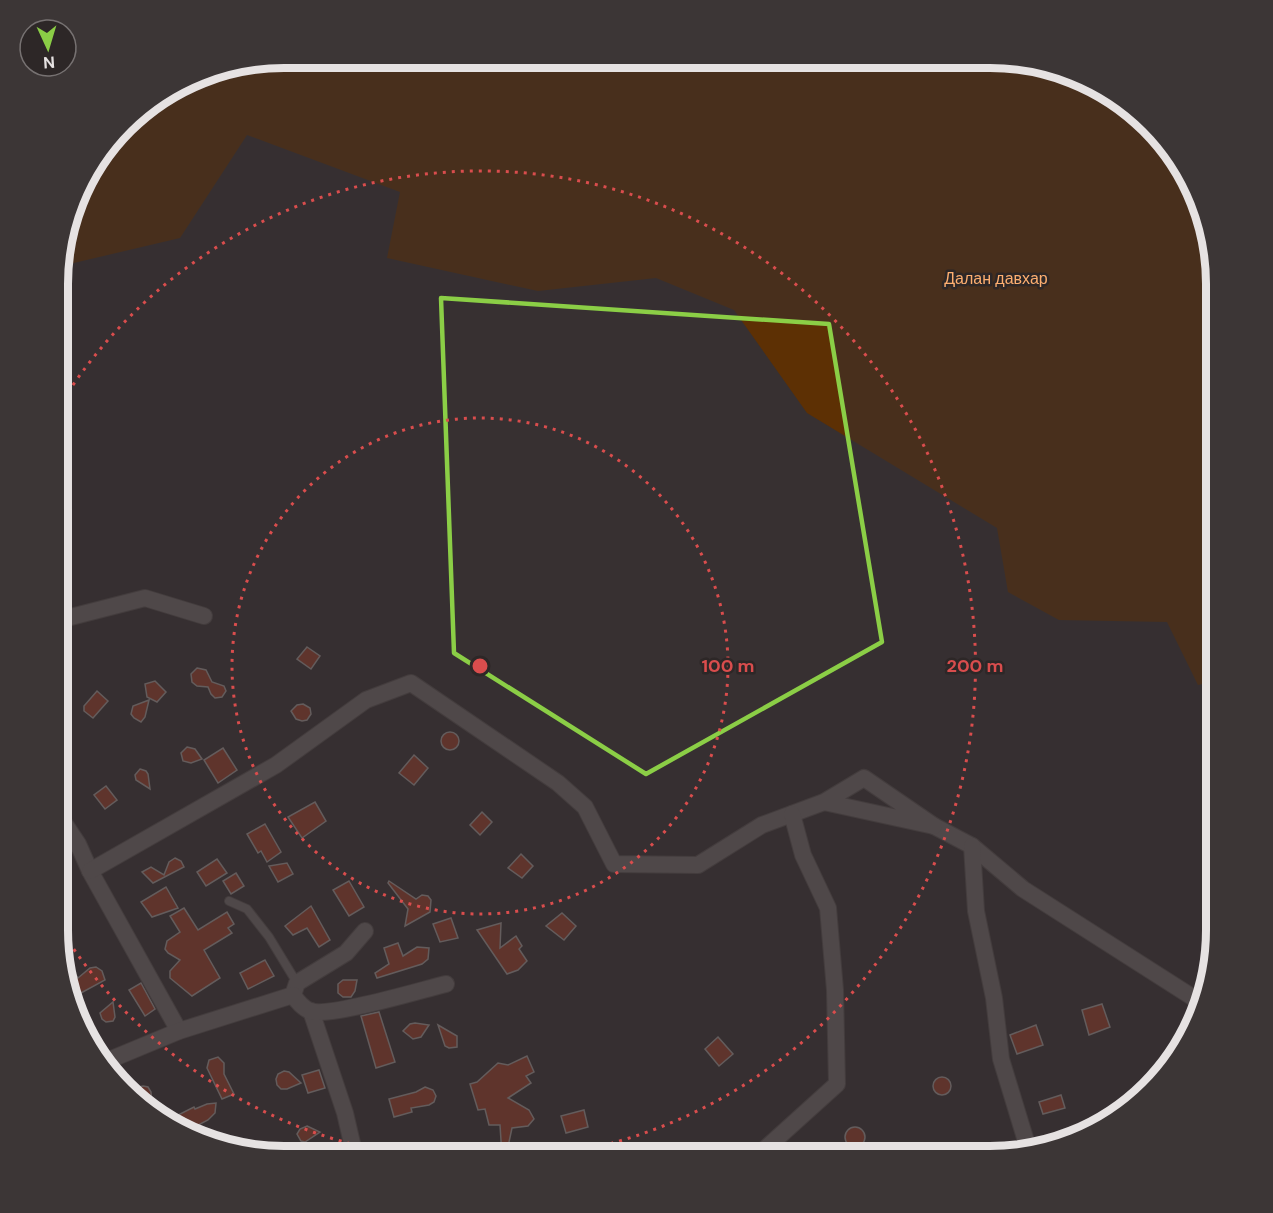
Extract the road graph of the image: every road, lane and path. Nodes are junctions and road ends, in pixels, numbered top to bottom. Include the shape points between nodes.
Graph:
1 (204, 616) dead end
2 (68, 617) edge
3 (824, 802) junction
4 (792, 814) junction
5 (934, 826) junction
6 (68, 829) edge
7 (78, 844) junction
8 (972, 846) junction
9 (68, 850) edge
10 (90, 871) junction
11 (229, 901) dead end
12 (365, 931) dead end
13 (446, 984) dead end
14 (295, 989) junction
15 (1194, 998) edge
16 (311, 1011) junction
17 (179, 1031) junction
18 (111, 1059) edge
19 (1026, 1142) edge
20 (353, 1146) edge
21 (768, 1146) edge

1 - 2 street via 145,598
3 - 4 street
3 - 5 street
3 - 5 street via 864,778
4 - 10 street via 762,825 698,865 614,864 585,807 565,789 411,683 366,700 276,765
4 - 21 street via 803,855 828,908 837,1084
5 - 8 street
6 - 7 street
7 - 9 lane
7 - 10 street
8 - 15 street via 1023,889
8 - 19 street via 976,911 994,998 1001,1059
10 - 17 street
11 - 14 lane via 247,909 269,937
12 - 14 street via 346,953
13 - 16 street via 346,1010
14 - 16 street via 298,1002
14 - 17 street
16 - 20 street
17 - 18 street

